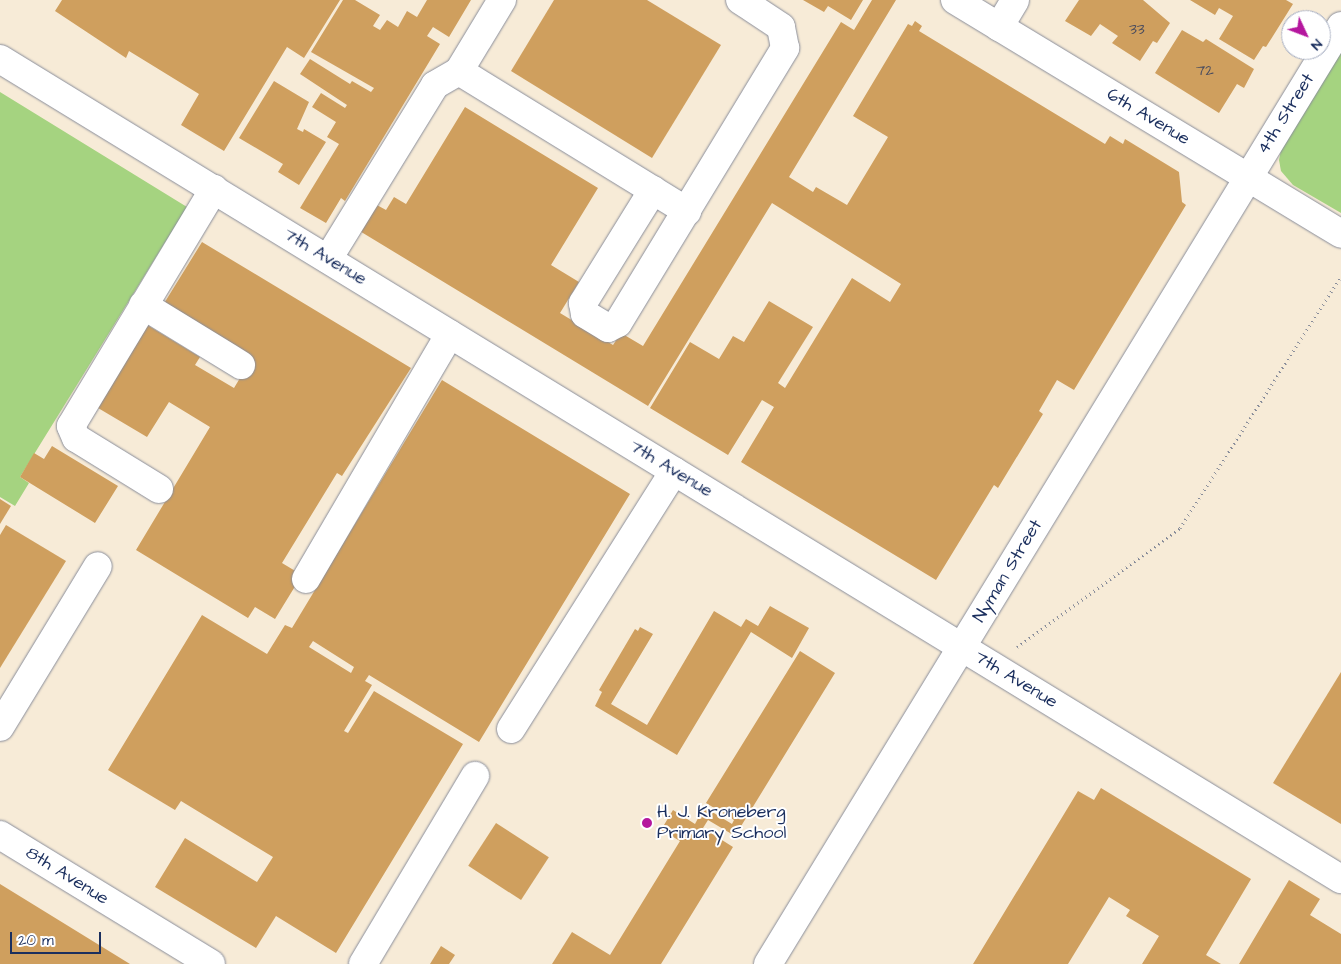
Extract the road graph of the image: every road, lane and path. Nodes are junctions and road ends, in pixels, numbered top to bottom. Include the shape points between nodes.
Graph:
1 (502, 0) edge
2 (740, 0) edge
3 (955, 0) edge
4 (1015, 0) edge
5 (1341, 26) edge
6 (999, 27) junction
7 (0, 59) edge
8 (458, 71) junction
9 (1248, 177) junction
10 (214, 190) junction
11 (653, 190) junction
12 (687, 211) junction
13 (1341, 234) edge
14 (328, 259) junction
15 (1341, 276) edge
16 (143, 305) junction
17 (450, 334) junction
18 (241, 365) dead end
19 (674, 471) junction
20 (159, 488) dead end
21 (98, 566) dead end
22 (306, 579) dead end
23 (962, 647) junction
24 (992, 665) junction
25 (0, 727) edge
26 (511, 729) dead end
27 (475, 776) dead end
28 (0, 835) edge
29 (1341, 879) edge
30 (211, 964) edge
31 (363, 964) edge
32 (768, 964) edge

1 - 8 street
2 - 12 street via 776,22 784,34 785,48
3 - 6 street, 6th Avenue
4 - 6 street
5 - 9 street, 4th Street
6 - 9 street, 6th Avenue
7 - 10 street, 7th Avenue
8 - 11 street
8 - 14 street via 435,85
9 - 13 street, 6th Avenue
9 - 23 street, Nyman Street
10 - 14 street, 7th Avenue
10 - 16 street
11 - 12 street
11 - 12 street via 584,304 583,312 596,321 608,328 618,323
14 - 17 street, 7th Avenue
15 - 24 path via 1180,528
16 - 18 street
16 - 20 street via 70,430 76,438
17 - 19 street, 7th Avenue
17 - 22 street
19 - 23 street, 7th Avenue
19 - 26 street
21 - 25 street
23 - 24 street, 7th Avenue
23 - 32 street, Nyman Street
24 - 29 street, 7th Avenue
27 - 31 street
28 - 30 street, 8th Avenue

